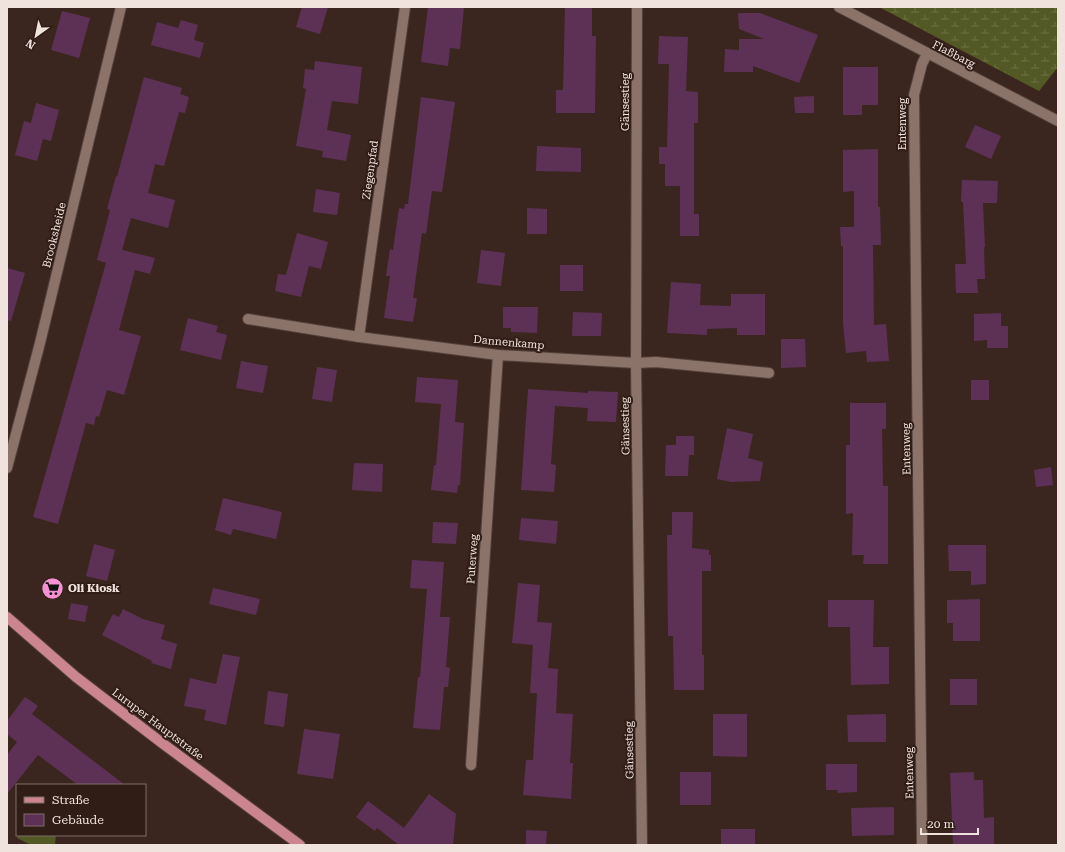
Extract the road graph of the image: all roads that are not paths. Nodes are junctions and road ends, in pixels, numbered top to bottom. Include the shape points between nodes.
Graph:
1 (121, 7) edge
2 (405, 7) edge
3 (637, 7) edge
4 (839, 7) edge
5 (927, 54) junction
6 (1058, 121) edge
7 (248, 319) dead end
8 (359, 337) junction
9 (498, 355) junction
10 (636, 363) junction
11 (769, 373) dead end
12 (7, 468) edge
13 (7, 617) edge
14 (471, 765) dead end
15 (300, 845) edge
16 (642, 845) edge
17 (922, 845) edge

1 - 12 street, Brooksheide via 40,343
2 - 8 street, Ziegenpfad
3 - 10 street, Gänsestieg
4 - 5 street, Flaßbarg
5 - 6 street, Flaßbarg
5 - 17 street, Entenweg via 914,95
7 - 8 street, Dannenkamp
8 - 9 street, Dannenkamp
9 - 10 street, Dannenkamp
9 - 14 street, Puterweg
10 - 11 street, Dannenkamp via 656,362
10 - 16 street, Gänsestieg
13 - 15 main road, Luruper Hauptstraße via 76,677

